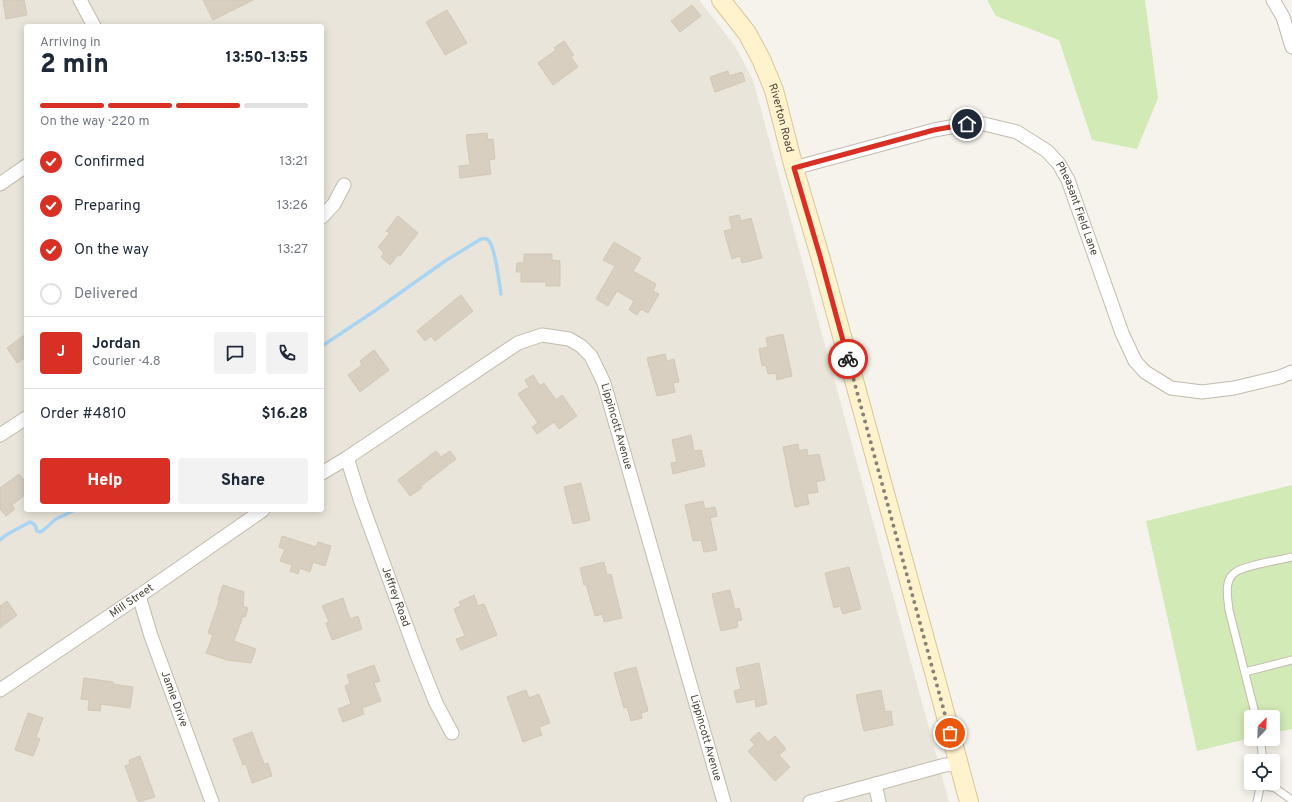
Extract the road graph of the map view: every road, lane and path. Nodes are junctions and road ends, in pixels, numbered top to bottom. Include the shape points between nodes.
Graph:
1 (80, 0) edge
2 (721, 0) edge
3 (1273, 0) edge
4 (93, 24) edge
5 (1292, 46) edge
6 (24, 167) edge
7 (794, 168) junction
8 (0, 184) edge
9 (344, 185) dead end
10 (324, 215) edge
11 (1292, 372) edge
12 (24, 419) edge
13 (0, 435) edge
14 (347, 458) junction
15 (324, 472) edge
16 (260, 512) edge
17 (1292, 557) edge
18 (139, 596) junction
19 (1292, 660) edge
20 (1245, 672) junction
21 (0, 690) edge
22 (1254, 710) edge
23 (452, 733) dead end
24 (958, 764) junction
25 (875, 784) junction
26 (1260, 790) edge
27 (1278, 790) edge
28 (1292, 800) edge
29 (212, 802) edge
30 (724, 802) edge
31 (810, 802) edge
32 (879, 802) edge
33 (967, 802) edge
34 (1257, 802) edge

1 - 4 street
2 - 7 main road, Riverton Road via 747,33 761,59 774,90
3 - 5 street via 1283,18
6 - 8 street
7 - 11 street, Pheasant Field Lane via 934,130 967,124 984,124 1017,132 1047,151 1059,164 1068,180 1122,333 1135,361 1145,372 1171,388 1202,392 1234,388
7 - 24 main road, Riverton Road
9 - 10 street via 334,204
12 - 13 street
14 - 15 street, Lippincott Avenue
14 - 23 street, Jeffrey Road via 417,655 436,703
14 - 30 street, Lippincott Avenue via 518,342 542,335 569,339 581,346 591,356 604,383
16 - 18 street, Mill Street
17 - 20 lane via 1242,569 1233,574 1228,581 1229,610
18 - 21 street, Mill Street
18 - 29 street, Jamie Drive via 151,636
19 - 20 lane
20 - 22 lane
24 - 25 street via 945,765
24 - 33 main road, Riverton Road
25 - 31 street
25 - 32 street
26 - 34 lane
27 - 28 lane

